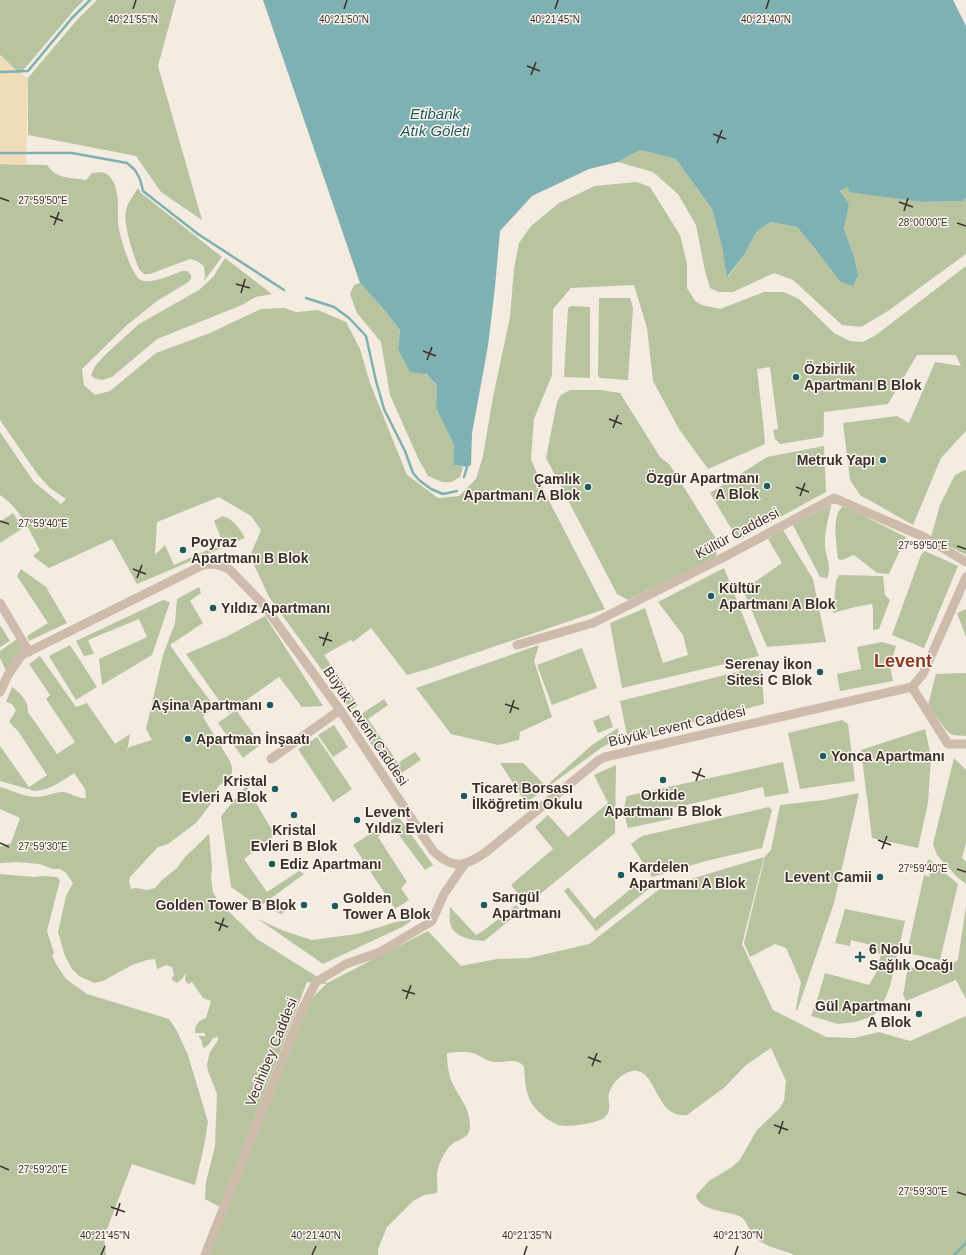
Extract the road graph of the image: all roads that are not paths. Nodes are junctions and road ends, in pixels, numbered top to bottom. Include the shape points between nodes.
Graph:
1 (966, 562) edge
2 (966, 577) edge
3 (0, 603) edge
4 (517, 645) dead end
5 (29, 652) junction
6 (912, 687) junction
7 (0, 692) edge
8 (340, 710) junction
9 (966, 744) edge
10 (270, 760) dead end
11 (464, 865) junction
12 (205, 1255) edge

1 - 4 street, Kültür Caddesi via 924,537 834,498 593,623
2 - 6 street via 923,674
3 - 5 street
5 - 7 street, Büyük Levent Caddesi via 17,660
5 - 8 street, Büyük Levent Caddesi via 203,565 219,565 229,569 262,603
6 - 9 street via 948,744
6 - 11 street, Büyük Levent Caddesi via 606,757 486,852
8 - 10 street
8 - 11 street, Büyük Levent Caddesi via 433,851 447,862
11 - 12 street, Vecihibey Caddesi via 444,894 432,921 380,952 346,964 316,982 301,1012

